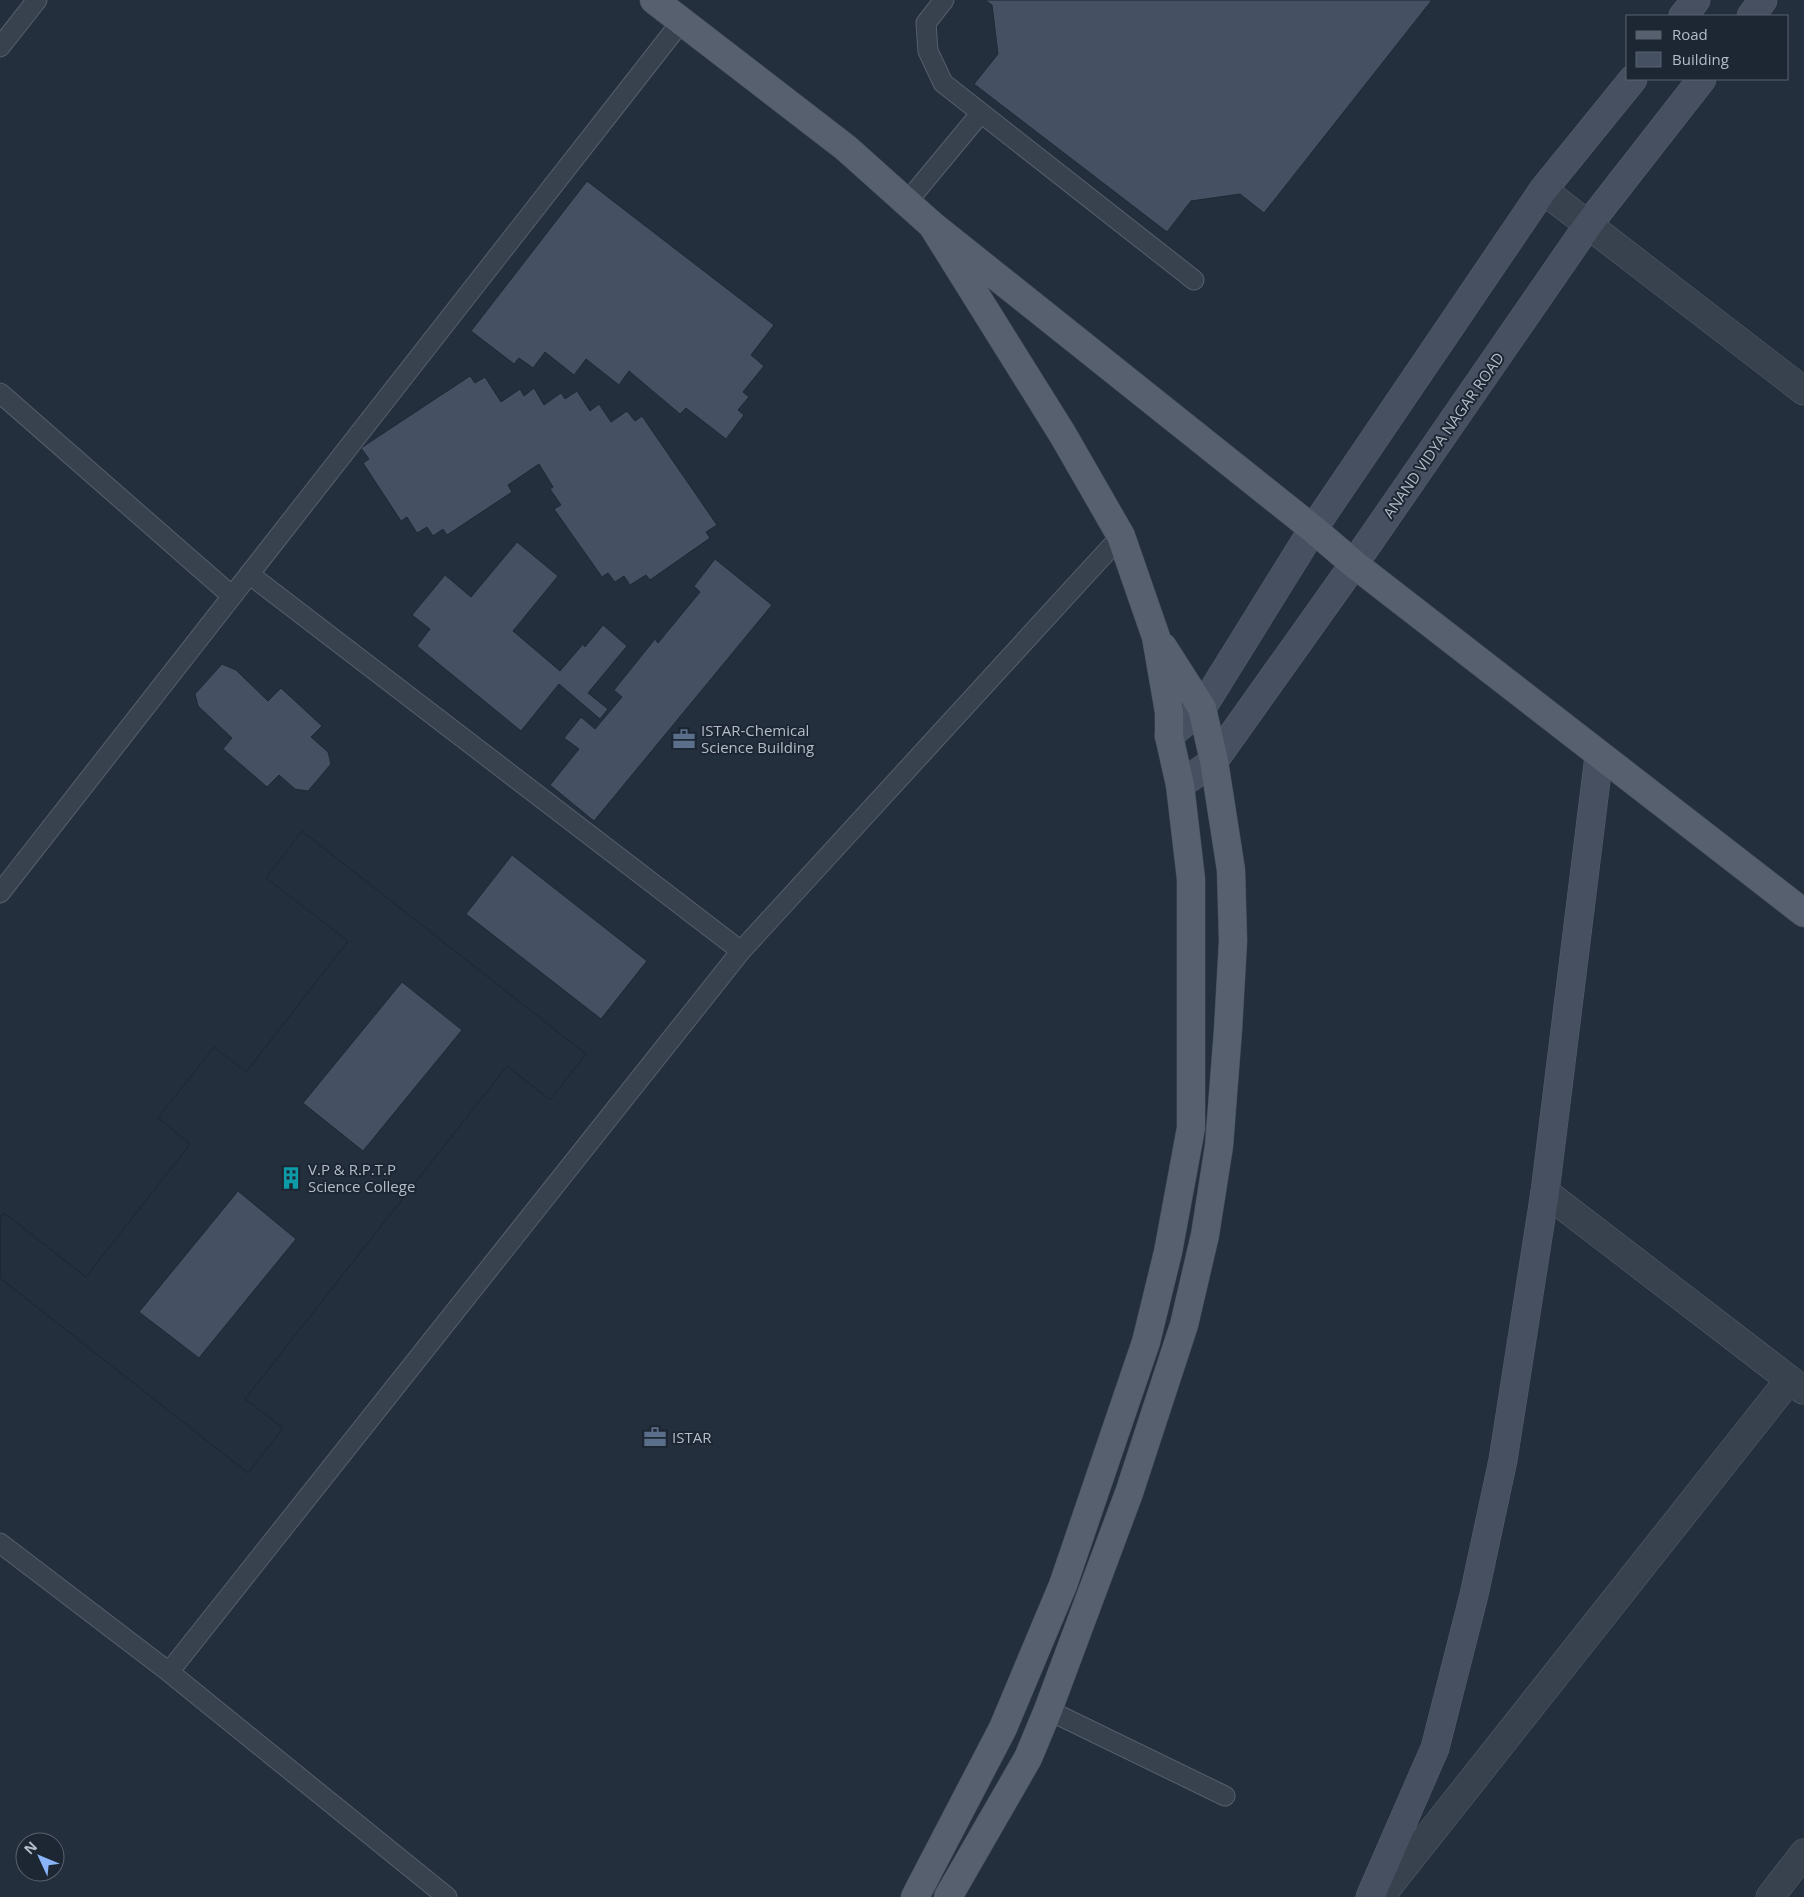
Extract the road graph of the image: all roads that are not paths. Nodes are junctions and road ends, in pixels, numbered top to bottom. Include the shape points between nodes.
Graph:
1 (37, 0) edge
2 (654, 0) edge
3 (944, 0) edge
4 (1696, 0) edge
5 (1763, 0) edge
6 (1684, 15) edge
7 (1752, 15) edge
8 (681, 22) junction
9 (0, 47) edge
10 (1632, 80) edge
11 (1701, 80) edge
12 (980, 114) junction
13 (1543, 190) junction
14 (907, 202) junction
15 (932, 225) junction
16 (1588, 225) junction
17 (1194, 280) dead end
18 (1804, 391) edge
19 (0, 393) edge
20 (1313, 529) junction
21 (1121, 536) junction
22 (1354, 564) junction
23 (249, 574) junction
24 (232, 596) junction
25 (1156, 637) junction
26 (1202, 708) junction
27 (1169, 736) junction
28 (1599, 756) junction
29 (1214, 761) junction
30 (1180, 785) junction
31 (0, 892) edge
32 (1804, 913) edge
33 (741, 951) junction
34 (1545, 1192) junction
35 (1796, 1386) edge
36 (0, 1543) edge
37 (169, 1672) junction
38 (1048, 1710) junction
39 (1225, 1796) dead end
40 (1804, 1853) edge
41 (447, 1897) edge
42 (915, 1897) edge
43 (948, 1897) edge
44 (1370, 1897) edge
45 (1380, 1897) edge
46 (1770, 1897) edge

1 - 9 lane
2 - 8 main road
3 - 12 lane via 926,23 928,51 943,83
4 - 6 main road
5 - 7 main road
8 - 14 main road via 846,148
8 - 23 lane
10 - 13 main road
11 - 16 main road, ANAND VIDYA NAGAR ROAD
12 - 14 lane
12 - 17 lane
13 - 16 street
13 - 20 main road
14 - 15 main road
15 - 20 main road
15 - 21 main road via 1064,435
16 - 18 street
16 - 22 main road, ANAND VIDYA NAGAR ROAD
19 - 24 lane
20 - 22 main road
20 - 26 main road
21 - 25 main road
21 - 33 lane
22 - 28 main road
22 - 29 main road, ANAND VIDYA NAGAR ROAD
23 - 24 lane
23 - 33 lane
24 - 31 lane
25 - 26 main road
25 - 27 main road via 1169,712
26 - 27 main road
26 - 29 main road
27 - 30 main road
28 - 32 main road
28 - 34 main road
29 - 30 main road, ANAND VIDYA NAGAR ROAD
29 - 38 main road via 1231,870 1233,941 1219,1146 1205,1235 1184,1325 1130,1493
30 - 42 main road via 1191,879 1191,1128 1168,1252 1146,1342 1063,1585 1003,1728
33 - 37 lane
34 - 35 street
34 - 44 main road via 1503,1460 1474,1596 1434,1748
35 - 45 street
36 - 37 lane
37 - 41 lane
38 - 39 lane
38 - 43 main road via 1028,1758
40 - 46 street

